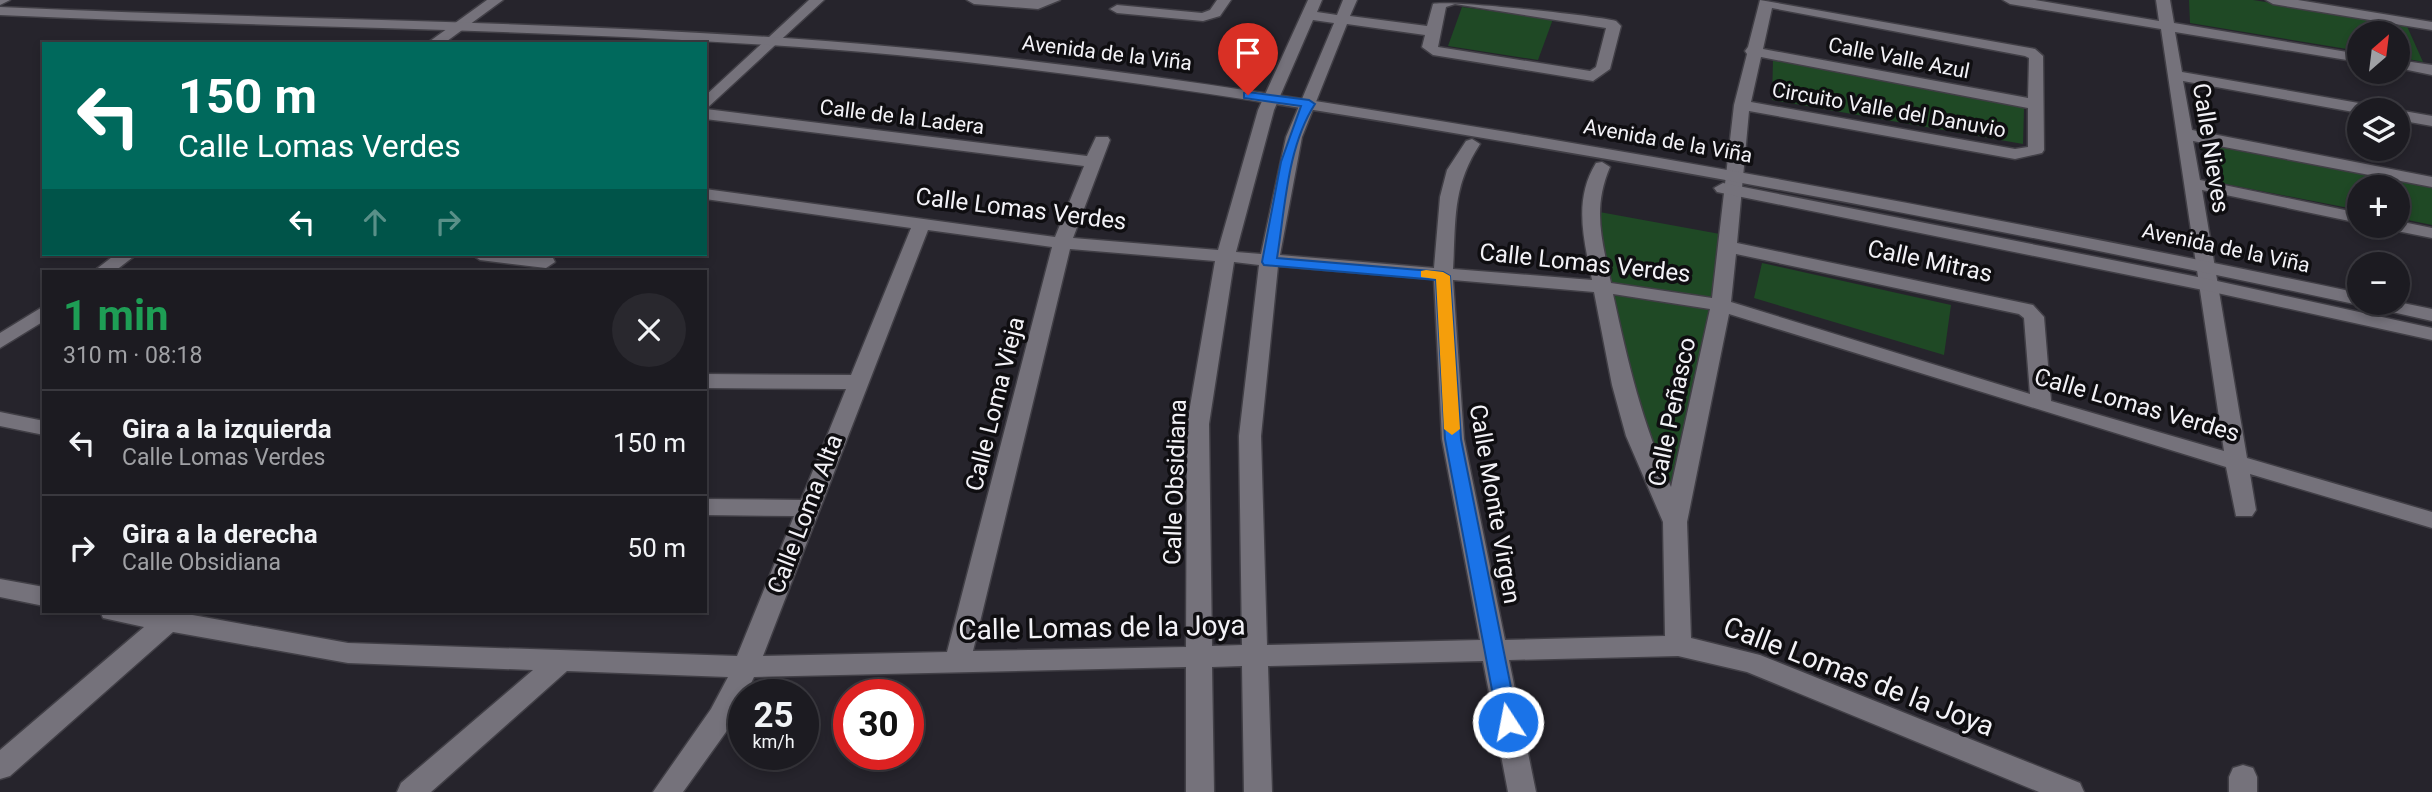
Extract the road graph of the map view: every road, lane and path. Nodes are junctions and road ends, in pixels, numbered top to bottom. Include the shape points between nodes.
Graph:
1 (496, 0) edge
2 (817, 0) edge
3 (974, 0) edge
4 (1053, 0) edge
5 (1173, 0) edge
6 (1224, 0) edge
7 (2010, 0) edge
8 (2163, 0) edge
9 (2273, 0) edge
10 (1767, 2) edge
11 (1310, 8) edge
12 (1117, 9) dead end
13 (0, 11) edge
14 (1344, 11) edge
15 (1165, 14) junction
16 (2168, 26) junction
17 (2432, 26) edge
18 (1433, 27) junction
19 (451, 31) junction
20 (436, 42) edge
21 (602, 42) edge
22 (668, 42) edge
23 (707, 44) edge
24 (766, 47) junction
25 (707, 48) edge
26 (1752, 51) junction
27 (2347, 56) edge
28 (2410, 66) edge
29 (2432, 70) edge
30 (2175, 75) junction
31 (707, 103) edge
32 (1268, 104) junction
33 (1742, 105) junction
34 (2038, 106) junction
35 (2347, 106) edge
36 (1305, 110) junction
37 (707, 114) edge
38 (2410, 117) edge
39 (2432, 121) edge
40 (2185, 134) junction
41 (1102, 141) dead end
42 (1472, 144) junction
43 (1094, 162) junction
44 (1602, 167) junction
45 (1733, 182) junction
46 (2432, 182) edge
47 (2192, 183) junction
48 (707, 194) edge
49 (2347, 215) edge
50 (922, 223) junction
51 (2410, 228) edge
52 (2432, 233) edge
53 (1062, 243) junction
54 (1726, 246) junction
55 (125, 256) edge
56 (496, 256) edge
57 (1225, 259) junction
58 (545, 262) edge
59 (1269, 262) junction
60 (2205, 265) junction
61 (104, 270) edge
62 (1443, 276) junction
63 (2208, 285) junction
64 (1603, 287) junction
65 (2347, 296) edge
66 (1721, 305) junction
67 (2410, 310) edge
68 (42, 313) edge
69 (2432, 315) edge
70 (2432, 334) edge
71 (0, 342) edge
72 (707, 381) edge
73 (857, 382) junction
74 (2041, 405) junction
75 (0, 419) edge
76 (42, 428) edge
77 (2236, 461) junction
78 (707, 507) edge
79 (807, 508) junction
80 (2244, 510) dead end
81 (2432, 520) edge
82 (1675, 522) junction
83 (0, 588) edge
84 (42, 597) edge
85 (136, 613) edge
86 (173, 616) edge
87 (1678, 646) junction
88 (1494, 652) junction
89 (1256, 655) junction
90 (1198, 656) junction
91 (563, 659) junction
92 (958, 661) junction
93 (746, 667) junction
94 (0, 766) edge
95 (411, 792) edge
96 (667, 792) edge
97 (1200, 792) edge
98 (1258, 792) edge
99 (1522, 792) edge
100 (2070, 792) edge

1 - 19 street
2 - 24 street
3 - 4 street via 1038,5
5 - 15 street
6 - 15 street via 1210,16
7 - 16 street
8 - 16 street, Calle Nieves
9 - 17 street
10 - 26 street, Calle Peñasco
10 - 34 street, Circuito Valle del Danuvio via 2030,52 2036,56
11 - 14 street
11 - 32 street, Calle Obsidiana
12 - 15 street
13 - 19 street, Avenida de la Viña
14 - 18 street
14 - 36 street
16 - 27 street
16 - 30 street, Calle Nieves
18 - 18 street via 1429,47 1442,54 1593,76 1603,69 1614,26 1455,1 1440,5
19 - 20 street
19 - 21 street, Avenida de la Viña
19 - 22 street, Avenida de la Viña
23 - 24 street, Avenida de la Viña
24 - 25 street, Avenida de la Viña
24 - 31 street
24 - 32 street, Avenida de la Viña via 999,62
26 - 33 street, Calle Peñasco
26 - 34 street, Calle Valle Azul
28 - 29 street
30 - 35 street
30 - 40 street, Calle Nieves
32 - 36 street, Avenida de la Viña
32 - 57 street, Calle Obsidiana
33 - 34 street, Circuito Valle del Danuvio via 2015,154 2036,150
33 - 45 street, Calle Peñasco
36 - 42 street, Avenida de la Viña
36 - 45 street, Avenida de la Viña
36 - 59 street via 1287,162
37 - 43 street, Calle de la Ladera
38 - 39 street
40 - 46 street
40 - 47 street, Calle Nieves
41 - 43 street, Calle Loma Vieja
42 - 44 street, Avenida de la Viña
42 - 62 street, Calle Monte Virgen via 1455,170 1449,197
43 - 53 street, Calle Loma Vieja
44 - 45 street, Avenida de la Viña
44 - 64 street via 1589,220
45 - 54 street, Calle Peñasco
45 - 60 street, Avenida de la Viña
45 - 63 street, Avenida de la Viña
47 - 49 street
47 - 60 street, Calle Nieves
48 - 50 street, Calle Lomas Verdes
50 - 53 street, Calle Lomas Verdes
50 - 73 street, Calle Loma Alta
51 - 52 street
53 - 57 street, Calle Lomas Verdes
53 - 92 street, Calle Loma Vieja
54 - 66 street, Calle Peñasco
54 - 74 street, Calle Mitras via 2026,309 2034,317
55 - 61 street
56 - 58 street
57 - 59 street, Calle Lomas Verdes
57 - 90 street, Calle Obsidiana via 1198,424
59 - 62 street, Calle Lomas Verdes
59 - 89 street via 1250,436
60 - 63 street, Calle Nieves
60 - 65 street, Avenida de la Viña
62 - 64 street, Calle Lomas Verdes
62 - 88 street, Calle Monte Virgen via 1453,439
63 - 70 street, Avenida de la Viña
63 - 77 street, Calle Nieves
64 - 66 street, Calle Lomas Verdes
64 - 82 street via 1637,436
66 - 74 street, Calle Lomas Verdes
66 - 82 street, Calle Peñasco
67 - 69 street
68 - 71 street
72 - 73 street
73 - 79 street, Calle Loma Alta
74 - 77 street, Calle Lomas Verdes
75 - 76 street
77 - 80 street, Calle Nieves
77 - 81 street, Calle Lomas Verdes
78 - 79 street
79 - 93 street, Calle Loma Alta
82 - 87 street, Calle Peñasco
83 - 84 street
85 - 86 street, Calle Lomas de la Joya
86 - 91 street, Calle Lomas de la Joya via 348,653
86 - 94 street
87 - 88 street, Calle Lomas de la Joya
87 - 100 street, Calle Lomas de la Joya via 1751,662
88 - 89 street, Calle Lomas de la Joya
88 - 99 street, Calle Monte Virgen
89 - 90 street, Calle Lomas de la Joya
89 - 98 street
90 - 92 street, Calle Lomas de la Joya
90 - 97 street, Calle Obsidiana
91 - 93 street, Calle Lomas de la Joya
91 - 95 street
92 - 93 street, Calle Lomas de la Joya
93 - 96 street, Calle Loma Alta via 721,717

